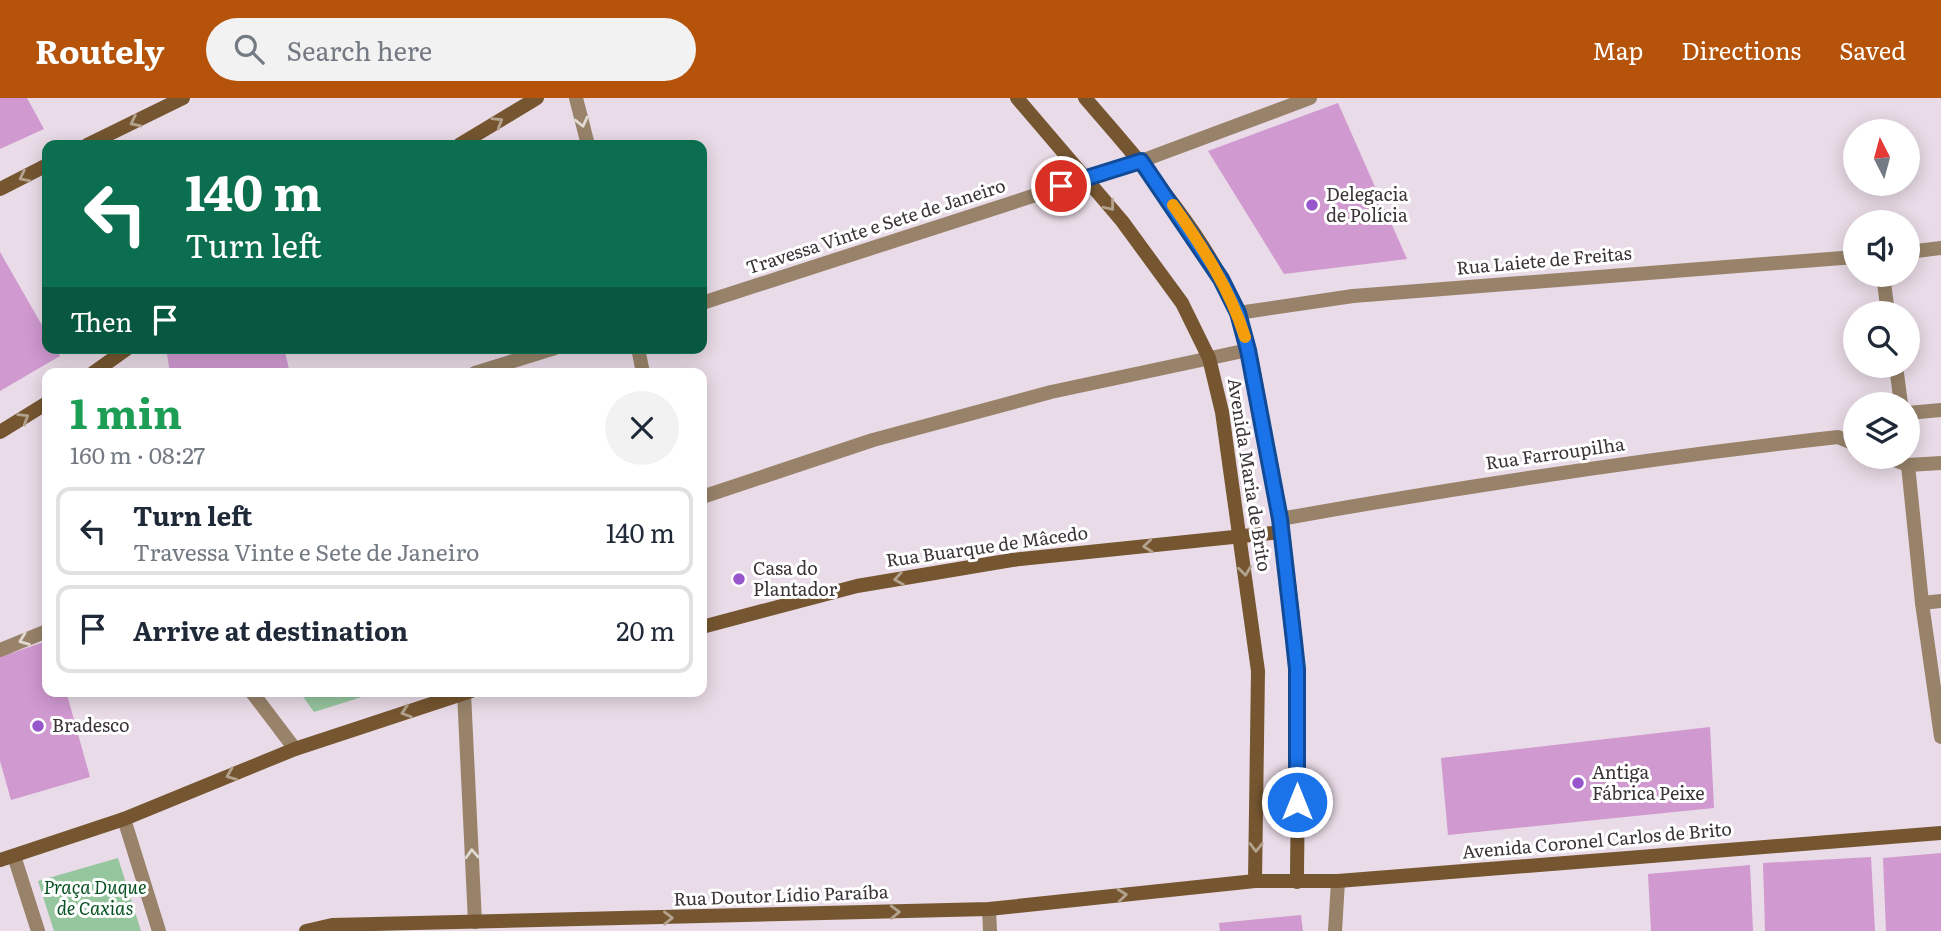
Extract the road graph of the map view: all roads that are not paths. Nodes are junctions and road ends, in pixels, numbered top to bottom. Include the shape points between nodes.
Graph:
1 (183, 98) edge
2 (537, 98) edge
3 (576, 98) edge
4 (1017, 98) edge
5 (1085, 98) edge
6 (1310, 98) edge
7 (97, 140) edge
8 (467, 140) edge
9 (586, 140) edge
10 (1141, 161) junction
11 (42, 167) edge
12 (1086, 178) junction
13 (0, 188) edge
14 (1941, 248) edge
15 (1920, 251) edge
16 (1843, 258) edge
17 (707, 301) edge
18 (1238, 313) junction
19 (1248, 350) junction
20 (120, 354) edge
21 (536, 354) edge
22 (1209, 358) junction
23 (100, 368) edge
24 (491, 368) edge
25 (42, 406) edge
26 (1941, 410) edge
27 (1920, 413) edge
28 (0, 432) edge
29 (1843, 435) edge
30 (1838, 437) junction
31 (1843, 439) edge
32 (1920, 462) edge
33 (1941, 463) edge
34 (1908, 469) edge
35 (707, 495) edge
36 (1281, 525) junction
37 (1241, 536) junction
38 (1941, 601) edge
39 (1922, 603) junction
40 (707, 626) edge
41 (42, 633) edge
42 (0, 650) edge
43 (256, 697) edge
44 (452, 697) edge
45 (467, 697) edge
46 (1941, 737) edge
47 (295, 749) junction
48 (124, 820) junction
49 (1941, 833) edge
50 (7, 858) edge
51 (1255, 881) junction
52 (1338, 881) junction
53 (1297, 882) junction
54 (989, 909) junction
55 (475, 922) junction
56 (38, 931) edge
57 (159, 931) edge
58 (306, 931) edge
59 (990, 931) edge
60 (1335, 931) edge

1 -> 7 main road
8 -> 2 main road
3 -> 9 street
4 - 12 main road, Avenida Maria de Brito
5 - 10 main road, Avenida Maria de Brito
6 - 10 street, Travessa Vinte e Sete de Janeiro
10 - 12 street, Travessa Vinte e Sete de Janeiro
10 - 18 main road, Avenida Maria de Brito via 1221,279
11 -> 13 main road
12 - 17 street, Travessa Vinte e Sete de Janeiro
12 -> 22 main road, Avenida Maria de Brito via 1182,303
14 - 15 street
16 - 18 street, Rua Laiete de Freitas via 1353,296
18 - 19 main road, Avenida Maria de Brito
19 - 22 street
19 - 36 main road, Avenida Maria de Brito
20 - 23 main road
21 - 24 street
22 - 35 street via 1051,392 873,440
22 - 37 main road, Avenida Maria de Brito
28 -> 25 main road
26 - 27 street
29 - 30 street, Rua Farroupilha
30 - 31 street, Rua Farroupilha
30 - 36 street, Rua Farroupilha via 1485,482
32 - 33 street
34 - 39 street
36 - 37 main road, Rua Buarque de Mâcedo
36 - 53 main road, Avenida Maria de Brito via 1297,669
37 -> 40 main road, Rua Buarque de Mâcedo via 999,562 858,586
37 -> 51 main road, Avenida Maria de Brito via 1258,671
38 - 39 street
39 - 46 street
41 -> 42 street
43 - 47 street
44 -> 47 main road
55 -> 45 street
47 -> 48 main road
48 - 50 main road
48 - 57 street
49 - 52 main road, Avenida Coronel Carlos de Brito
50 - 56 street
51 - 53 main road, Avenida Coronel Carlos de Brito
54 -> 51 main road, Rua Doutor Lídio Paraíba
52 - 53 main road, Avenida Coronel Carlos de Brito
52 - 60 street
55 -> 54 main road, Rua Doutor Lídio Paraíba
54 - 59 street
55 - 58 main road, Rua Doutor Lídio Paraíba via 332,925

